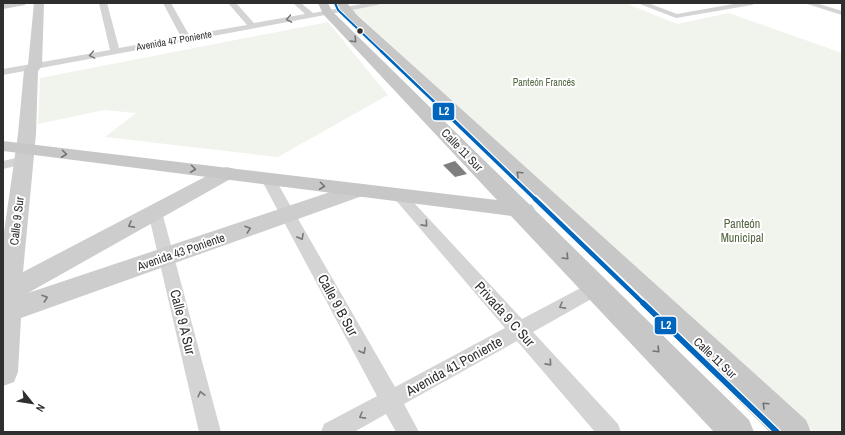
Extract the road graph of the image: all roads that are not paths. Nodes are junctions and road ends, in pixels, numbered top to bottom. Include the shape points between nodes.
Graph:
1 (21, 3) edge
2 (33, 3) edge
3 (39, 3) edge
4 (103, 3) edge
5 (167, 3) edge
6 (232, 3) edge
7 (297, 3) edge
8 (378, 3) edge
9 (657, 3) edge
10 (752, 3) edge
11 (808, 3) edge
12 (643, 4) edge
13 (3, 6) edge
14 (346, 7) edge
15 (325, 8) edge
16 (842, 13) edge
17 (311, 15) junction
18 (252, 26) junction
19 (186, 38) junction
20 (115, 51) junction
21 (31, 68) junction
22 (3, 72) edge
23 (3, 131) edge
24 (3, 146) edge
25 (26, 148) junction
26 (3, 165) edge
27 (227, 173) junction
28 (268, 179) junction
29 (358, 190) junction
30 (399, 195) junction
31 (452, 201) junction
32 (512, 202) junction
33 (555, 208) junction
34 (155, 212) junction
35 (288, 215) junction
36 (544, 234) junction
37 (167, 257) junction
38 (596, 288) junction
39 (6, 302) edge
40 (519, 330) junction
41 (3, 372) edge
42 (390, 401) junction
43 (210, 432) edge
44 (332, 432) edge
45 (408, 432) edge
46 (610, 432) edge
47 (737, 432) edge
48 (794, 432) edge

1 - 13 street
2 - 21 street, Calle 9 Sur
3 - 21 street, Calle 9 Sur
4 - 20 street
5 - 19 street
6 - 18 street
7 - 17 street
8 - 14 street, Avenida 47 Poniente
9 - 12 street
10 - 12 street via 676,16
11 - 16 street
14 - 15 street, Avenida 47 Poniente
33 -> 14 main road, Calle 11 Sur
15 - 17 street, Avenida 47 Poniente
15 -> 32 main road, Calle 11 Sur
17 -> 18 street, Avenida 47 Poniente
18 - 19 street, Avenida 47 Poniente
19 - 20 street, Avenida 47 Poniente
20 -> 21 street, Avenida 47 Poniente
21 - 22 street, Avenida 47 Poniente
21 - 25 street, Calle 9 Sur
23 - 25 main road
24 - 25 main road
25 - 26 street
25 -> 27 main road
25 - 32 main road
25 - 39 street, Calle 9 Sur
27 - 28 main road
27 - 34 street
28 -> 29 main road
28 - 35 street, Calle 9 B Sur
29 - 30 main road
29 - 35 street, Avenida 43 Poniente
30 - 31 main road
30 -> 40 street, Privada 9 C Sur
31 - 32 main road
31 - 36 main road
32 - 33 main road
32 - 36 main road, Calle 11 Sur
48 -> 33 main road, Calle 11 Sur
34 - 37 street, Calle 9 A Sur
34 -> 39 street
37 -> 35 street, Avenida 43 Poniente
35 -> 42 street, Calle 9 B Sur
36 -> 38 main road, Calle 11 Sur
39 -> 37 street, Avenida 43 Poniente
43 -> 37 street, Calle 9 A Sur
38 -> 40 street, Avenida 41 Poniente
38 -> 47 main road, Calle 11 Sur
39 - 41 street, Calle 9 Sur
40 - 42 street, Avenida 41 Poniente
40 -> 46 street, Privada 9 C Sur
42 -> 44 street, Avenida 41 Poniente
42 - 45 street, Calle 9 B Sur

